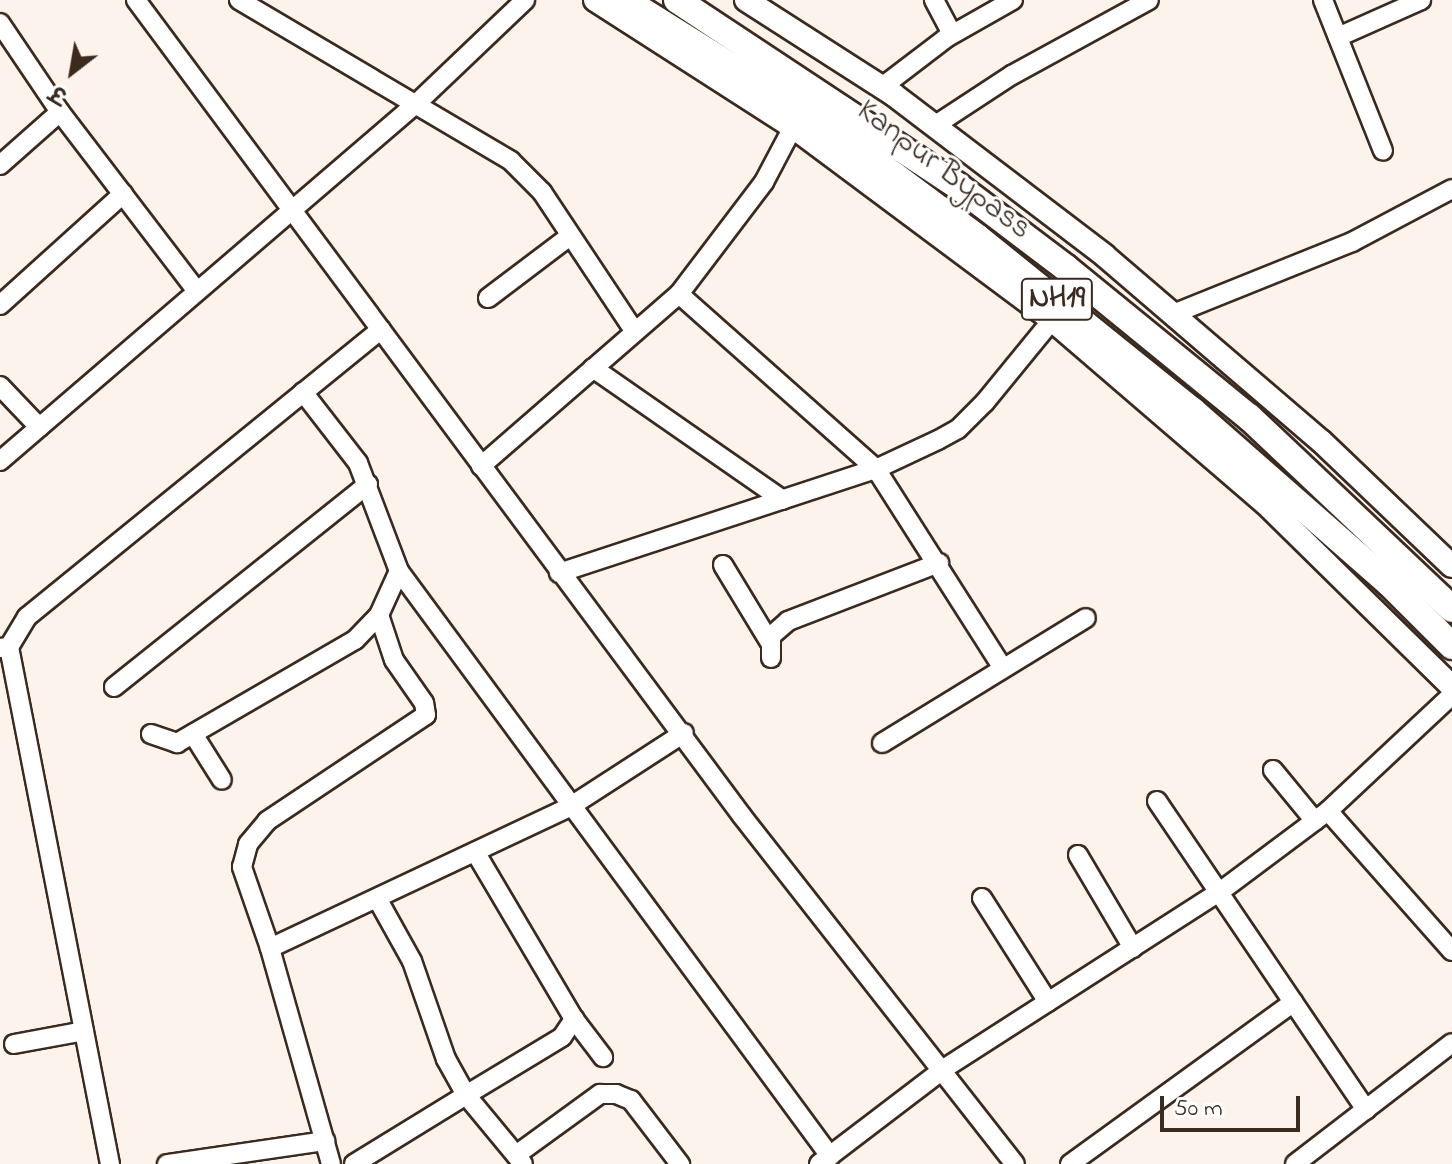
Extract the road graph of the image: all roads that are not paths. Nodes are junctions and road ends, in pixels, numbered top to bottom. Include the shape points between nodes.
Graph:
1 (136, 0) edge
2 (239, 0) edge
3 (525, 0) edge
4 (595, 0) edge
5 (625, 0) edge
6 (677, 0) edge
7 (746, 0) edge
8 (934, 0) edge
9 (1013, 0) edge
10 (1149, 0) edge
11 (1323, 0) edge
12 (1421, 0) edge
13 (2, 31) edge
14 (952, 34) junction
15 (1338, 37) junction
16 (882, 87) junction
17 (418, 102) junction
18 (60, 112) junction
19 (934, 126) junction
20 (793, 127) junction
21 (1383, 151) dead end
22 (0, 165) edge
23 (1452, 189) edge
24 (123, 194) junction
25 (294, 210) junction
26 (570, 236) junction
27 (197, 291) junction
28 (679, 294) junction
29 (488, 298) dead end
30 (0, 305) edge
31 (1173, 314) junction
32 (1052, 320) junction
33 (381, 329) junction
34 (635, 332) junction
35 (593, 368) junction
36 (0, 386) edge
37 (303, 392) junction
38 (39, 427) junction
39 (0, 461) edge
40 (481, 466) junction
41 (876, 469) junction
42 (368, 484) junction
43 (783, 500) junction
44 (939, 563) junction
45 (723, 565) dead end
46 (1452, 566) edge
47 (399, 571) junction
48 (559, 573) junction
49 (1452, 609) edge
50 (379, 615) junction
51 (1086, 618) dead end
52 (1452, 646) edge
53 (4, 648) edge
54 (1002, 667) junction
55 (114, 687) dead end
56 (1452, 687) edge
57 (1452, 695) edge
58 (684, 733) junction
59 (151, 734) dead end
60 (193, 734) junction
61 (882, 743) dead end
62 (1273, 770) dead end
63 (222, 780) dead end
64 (1157, 801) dead end
65 (568, 808) junction
66 (1321, 816) junction
67 (476, 853) junction
68 (1078, 855) dead end
69 (1221, 891) junction
70 (982, 898) dead end
71 (378, 900) junction
72 (270, 948) junction
73 (1133, 948) junction
74 (1452, 951) edge
75 (1048, 1002) junction
76 (1294, 1002) junction
77 (574, 1019) junction
78 (84, 1031) junction
79 (1452, 1043) edge
80 (14, 1044) dead end
81 (603, 1057) dead end
82 (945, 1068) junction
83 (466, 1095) junction
84 (1366, 1110) junction
85 (325, 1141) junction
86 (520, 1160) edge
87 (824, 1160) edge
88 (110, 1164) edge
89 (167, 1164) edge
90 (331, 1164) edge
91 (354, 1164) edge
92 (680, 1164) edge
93 (1015, 1164) edge
94 (1070, 1164) edge
95 (1295, 1164) edge

1 - 25 street
2 - 17 street
3 - 17 street
4 - 20 main road
5 - 52 highway, Kanpur Bypass / NH19 via 836,132 989,246 1193,411 1389,583
6 - 49 highway, Kanpur Bypass / NH19 via 959,187 1066,268 1249,417
7 - 16 main road
8 - 14 street
9 - 14 street
10 - 19 street via 1012,75
11 - 15 street
12 - 15 street
13 - 18 street
14 - 16 street
15 - 21 street
16 - 19 main road
17 - 25 street
17 - 26 street via 511,161 542,192
18 - 22 street
18 - 24 street
19 - 31 main road
20 - 28 street via 764,182
20 - 32 main road
23 - 31 street via 1352,242
24 - 27 street
24 - 30 street
25 - 27 street
25 - 33 street
26 - 29 street
26 - 34 street
27 - 38 street
28 - 34 street
28 - 41 street
31 - 46 main road via 1321,441
32 - 41 street via 958,429
32 - 56 main road via 1265,503
33 - 37 street
33 - 40 street
34 - 35 street
35 - 40 street
35 - 43 street
36 - 38 street
37 - 42 street via 343,441
37 - 53 street via 27,617
38 - 39 street
40 - 48 street
41 - 43 street
41 - 44 street
42 - 47 street
42 - 55 street
43 - 48 street
44 - 45 street via 788,621 770,650
44 - 54 street
47 - 50 street
47 - 65 street
48 - 58 street
50 - 60 street via 355,640
50 - 72 street via 394,660 424,703 426,715 278,813 248,844 242,867
51 - 54 street
53 - 78 street
54 - 61 street
57 - 66 street
58 - 65 street
58 - 82 street via 742,816
59 - 60 street via 177,743
60 - 63 street
62 - 66 street
64 - 69 street
65 - 67 street
65 - 87 street
66 - 69 street
66 - 74 street
67 - 71 street
67 - 77 street
68 - 73 street
69 - 73 street
69 - 76 street
70 - 75 street
71 - 72 street
71 - 83 street via 412,961 446,1059
72 - 85 street
73 - 75 street
75 - 82 street
76 - 84 street
76 - 94 street
77 - 81 street
77 - 83 street via 562,1037
78 - 80 street
78 - 88 street
79 - 84 street
82 - 87 street
82 - 93 street
83 - 86 street
83 - 91 street
84 - 95 street
85 - 89 street
85 - 90 street
86 - 92 street via 590,1101 616,1094 631,1100

